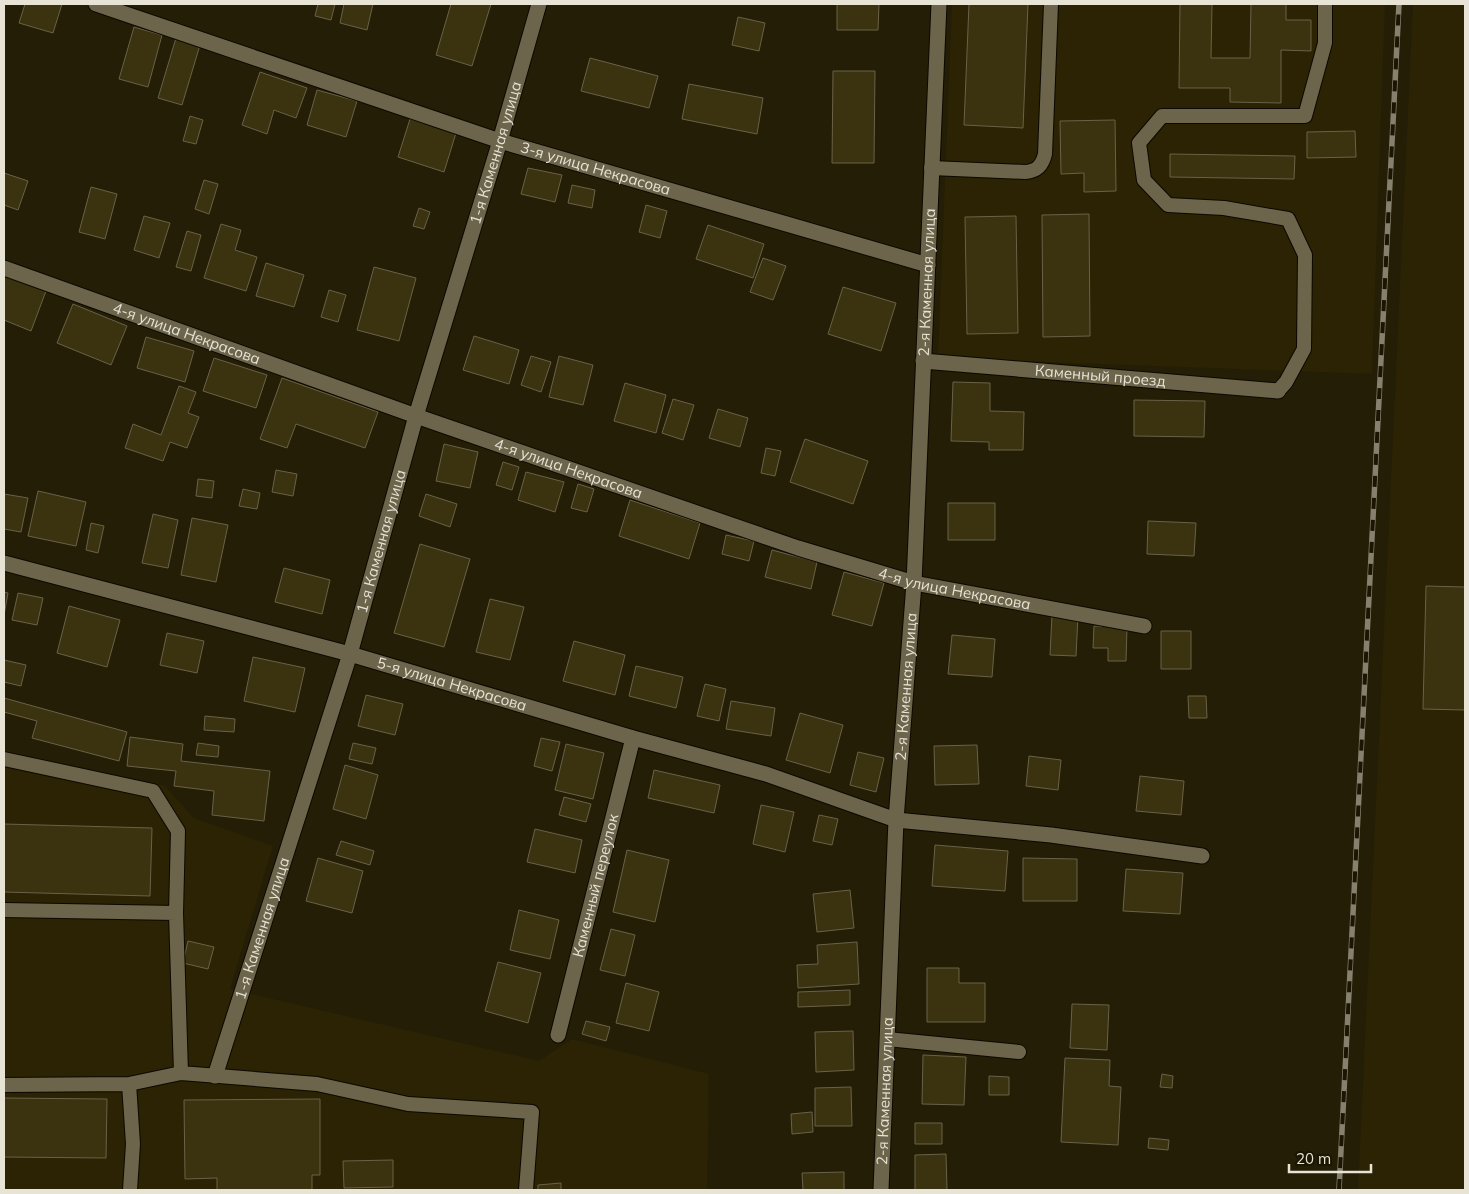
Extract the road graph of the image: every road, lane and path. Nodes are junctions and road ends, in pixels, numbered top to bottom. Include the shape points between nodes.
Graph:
1 (96, 4) edge
2 (539, 4) edge
3 (938, 4) edge
4 (1051, 4) edge
5 (1325, 4) edge
6 (500, 141) junction
7 (931, 168) junction
8 (928, 265) junction
9 (4, 268) edge
10 (923, 361) junction
11 (1278, 391) joint
12 (416, 416) junction
13 (4, 563) edge
14 (914, 584) junction
15 (1144, 626) dead end
16 (350, 654) junction
17 (633, 738) junction
18 (4, 759) edge
19 (896, 820) junction
20 (1202, 856) dead end
21 (4, 910) edge
22 (176, 912) junction
23 (558, 1035) dead end
24 (887, 1039) junction
25 (1019, 1052) dead end
26 (181, 1073) junction
27 (215, 1076) junction
28 (129, 1084) junction
29 (4, 1086) edge
30 (130, 1190) edge
31 (526, 1190) edge
32 (881, 1190) edge

1 - 6 street, 3-я улица Некрасова
2 - 6 street, 1-я Каменная улица
3 - 7 street, 2-я Каменная улица
4 - 7 lane via 1045,154 1041,166 1031,172
5 - 11 lane via 1325,43 1305,116 1162,116 1139,143 1144,180 1168,205 1224,208 1288,219 1305,255 1304,349
6 - 8 street, 3-я улица Некрасова
6 - 12 street, 1-я Каменная улица
7 - 8 street, 2-я Каменная улица
8 - 10 street, 2-я Каменная улица
9 - 12 street, 4-я улица Некрасова
10 - 11 street, Каменный проезд
10 - 14 street, 2-я Каменная улица
12 - 14 street, 4-я улица Некрасова via 798,548
12 - 16 street, 1-я Каменная улица
13 - 16 street, 5-я улица Некрасова
14 - 15 street, 4-я улица Некрасова
14 - 19 street, 2-я Каменная улица
16 - 17 street, 5-я улица Некрасова
16 - 27 street, 1-я Каменная улица
17 - 19 street, 5-я улица Некрасова via 766,774
17 - 23 street, Каменный переулок
18 - 22 lane via 153,791 178,831
19 - 20 street, 5-я улица Некрасова via 1051,835
19 - 24 street, 2-я Каменная улица
21 - 22 lane
22 - 26 lane
24 - 25 lane
24 - 32 street, 2-я Каменная улица
26 - 27 lane
26 - 28 lane
27 - 31 lane via 317,1084 408,1104 532,1112
28 - 29 lane
28 - 30 lane via 133,1144

